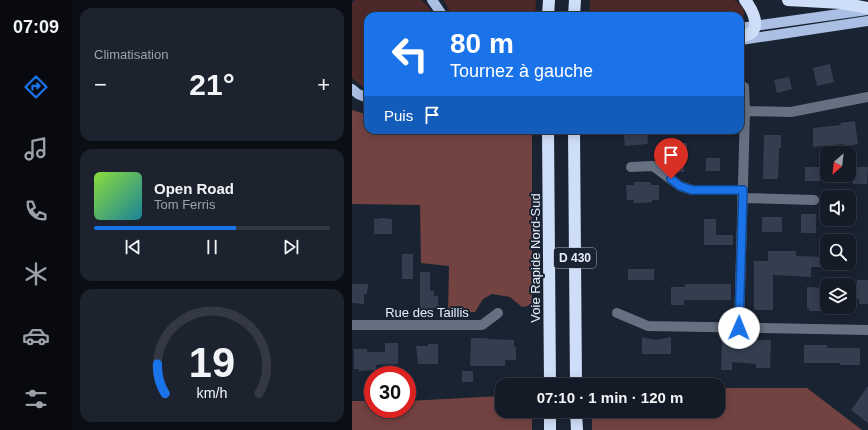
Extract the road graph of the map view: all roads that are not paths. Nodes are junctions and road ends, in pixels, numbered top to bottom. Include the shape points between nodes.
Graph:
1 (432, 0) edge
2 (549, 0) edge
3 (575, 0) edge
4 (745, 0) edge
5 (788, 0) edge
6 (868, 9) edge
7 (440, 12) edge
8 (548, 12) edge
9 (574, 12) edge
10 (868, 21) edge
11 (755, 26) junction
12 (744, 27) edge
13 (744, 37) edge
14 (744, 38) edge
15 (744, 87) dead end
16 (352, 89) edge
17 (364, 96) edge
18 (868, 97) edge
19 (745, 111) junction
20 (548, 134) edge
21 (574, 134) edge
22 (631, 167) dead end
23 (742, 194) junction
24 (814, 200) dead end
25 (498, 313) dead end
26 (617, 313) dead end
27 (352, 325) edge
28 (739, 328) junction
29 (868, 330) edge
30 (550, 378) edge
31 (576, 378) edge
32 (550, 418) edge
33 (576, 418) edge
34 (550, 430) edge
35 (576, 430) edge

1 - 7 main road
2 - 8 highway
3 - 9 highway
4 - 11 highway via 752,9
5 - 6 highway via 841,3
6 - 11 main road
10 - 14 main road
11 - 12 main road
11 - 13 highway via 751,33
15 - 19 street
16 - 17 main road
18 - 19 street via 791,112
19 - 23 street
20 - 30 highway, Voie Rapide Nord-Sud / D 430
21 - 31 highway, D 430
22 - 23 street via 653,166 680,186 692,190
23 - 24 street
23 - 28 street
25 - 27 street, Rue des Taillis via 482,325
26 - 28 street via 648,326
28 - 29 street
32 - 34 highway
33 - 35 highway

